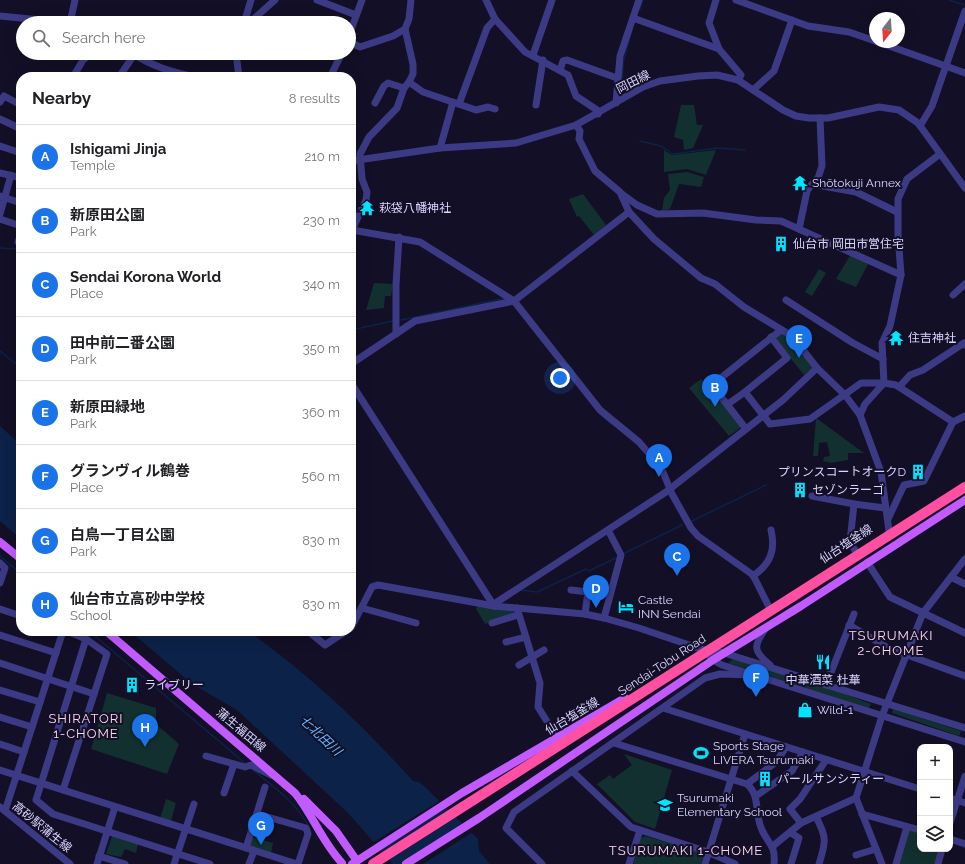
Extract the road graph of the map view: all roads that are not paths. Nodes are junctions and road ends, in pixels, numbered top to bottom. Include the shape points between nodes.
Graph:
1 (75, 0) edge
2 (251, 0) edge
3 (275, 0) edge
4 (317, 0) edge
5 (362, 0) edge
6 (411, 0) edge
7 (486, 0) edge
8 (552, 0) edge
9 (639, 0) edge
10 (716, 0) edge
11 (736, 0) edge
12 (965, 11) edge
13 (356, 15) joint
14 (0, 16) edge
15 (72, 16) edge
16 (246, 16) edge
17 (257, 16) edge
18 (16, 18) edge
19 (633, 18) junction
20 (495, 19) junction
21 (792, 20) junction
22 (405, 29) junction
23 (869, 39) edge
24 (356, 45) edge
25 (893, 48) edge
26 (719, 49) junction
27 (533, 55) junction
28 (83, 60) edge
29 (129, 60) edge
30 (145, 60) edge
31 (237, 60) edge
32 (338, 60) edge
33 (543, 60) junction
34 (945, 66) junction
35 (560, 70) junction
36 (76, 72) edge
37 (122, 72) edge
38 (174, 72) edge
39 (238, 72) edge
40 (332, 72) edge
41 (965, 73) edge
42 (617, 78) junction
43 (738, 80) junction
44 (409, 82) junction
45 (404, 88) junction
46 (753, 90) junction
47 (0, 102) edge
48 (16, 102) edge
49 (375, 103) dead end
50 (456, 103) junction
51 (616, 103) junction
52 (536, 105) dead end
53 (495, 109) dead end
54 (598, 114) junction
55 (820, 118) junction
56 (0, 119) edge
57 (576, 125) junction
58 (919, 125) junction
59 (16, 127) edge
60 (0, 146) edge
61 (440, 148) junction
62 (16, 151) edge
63 (940, 154) junction
64 (356, 159) edge
65 (359, 159) junction
66 (0, 173) edge
67 (11, 176) junction
68 (16, 177) edge
69 (812, 184) junction
70 (964, 186) edge
71 (620, 192) junction
72 (2, 197) edge
73 (16, 201) edge
74 (629, 212) junction
75 (897, 212) junction
76 (0, 214) edge
77 (0, 220) edge
78 (356, 222) edge
79 (16, 225) edge
80 (799, 229) junction
81 (356, 232) edge
82 (398, 237) junction
83 (902, 275) junction
84 (965, 284) edge
85 (953, 295) dead end
86 (786, 300) dead end
87 (514, 301) junction
88 (781, 330) junction
89 (396, 334) junction
90 (772, 337) junction
91 (965, 345) edge
92 (883, 359) junction
93 (356, 361) edge
94 (817, 368) junction
95 (884, 383) junction
96 (899, 387) junction
97 (356, 391) edge
98 (745, 392) junction
99 (845, 395) junction
100 (728, 404) junction
101 (763, 415) junction
102 (860, 415) junction
103 (965, 416) edge
104 (953, 422) junction
105 (746, 429) junction
106 (965, 482) edge
107 (965, 487) edge
108 (670, 489) junction
109 (965, 495) edge
110 (812, 496) dead end
111 (965, 500) edge
112 (854, 504) junction
113 (885, 508) junction
114 (888, 519) junction
115 (608, 530) junction
116 (771, 530) dead end
117 (888, 531) junction
118 (0, 542) edge
119 (856, 552) junction
120 (16, 555) edge
121 (965, 559) edge
122 (867, 562) junction
123 (0, 563) edge
124 (753, 576) junction
125 (951, 577) junction
126 (0, 583) edge
127 (965, 584) edge
128 (570, 590) dead end
129 (495, 606) junction
130 (769, 607) junction
131 (362, 608) junction
132 (0, 609) edge
133 (517, 612) junction
134 (923, 613) junction
135 (16, 614) edge
136 (585, 614) junction
137 (854, 614) dead end
138 (604, 618) junction
139 (356, 619) edge
140 (416, 623) dead end
141 (492, 623) dead end
142 (849, 625) junction
143 (766, 628) junction
144 (965, 633) edge
145 (0, 635) edge
146 (61, 636) edge
147 (79, 636) edge
148 (112, 636) edge
149 (314, 636) edge
150 (338, 636) edge
151 (526, 637) junction
152 (86, 639) junction
153 (506, 642) dead end
154 (544, 650) dead end
155 (704, 650) junction
156 (54, 652) junction
157 (724, 653) junction
158 (906, 654) junction
159 (532, 657) junction
160 (713, 660) junction
161 (0, 663) edge
162 (519, 665) dead end
163 (774, 668) junction
164 (754, 676) junction
165 (965, 676) edge
166 (46, 678) junction
167 (826, 685) junction
168 (72, 686) junction
169 (0, 690) edge
170 (94, 694) junction
171 (38, 702) junction
172 (888, 703) junction
173 (663, 708) junction
174 (882, 716) junction
175 (0, 717) edge
176 (30, 727) junction
177 (965, 728) edge
178 (745, 734) junction
179 (558, 738) junction
180 (965, 742) edge
181 (614, 743) junction
182 (0, 744) edge
183 (786, 747) junction
184 (23, 751) junction
185 (803, 752) junction
186 (206, 756) dead end
187 (826, 760) junction
188 (234, 764) junction
189 (0, 770) edge
190 (572, 772) junction
191 (865, 772) junction
192 (15, 775) junction
193 (965, 776) edge
194 (279, 778) junction
195 (731, 778) junction
196 (41, 783) junction
197 (747, 784) junction
198 (265, 787) dead end
199 (917, 787) edge
200 (63, 790) junction
201 (224, 793) dead end
202 (295, 793) junction
203 (756, 796) junction
204 (856, 798) junction
205 (954, 799) edge
206 (965, 802) edge
207 (194, 804) dead end
208 (115, 807) junction
209 (3, 809) edge
210 (257, 814) junction
211 (862, 814) junction
212 (323, 816) junction
213 (951, 816) edge
214 (816, 817) junction
215 (314, 820) junction
216 (801, 823) junction
217 (907, 827) junction
218 (186, 829) junction
219 (917, 829) edge
220 (640, 830) junction
221 (107, 831) junction
222 (791, 833) junction
223 (953, 840) edge
224 (965, 844) edge
225 (773, 846) junction
226 (246, 848) junction
227 (876, 849) junction
228 (254, 850) junction
229 (708, 852) junction
230 (941, 852) edge
231 (178, 853) junction
232 (856, 854) dead end
233 (99, 856) junction
234 (342, 862) dead end
235 (354, 862) edge
236 (881, 862) edge
237 (70, 864) edge
238 (96, 864) edge
239 (125, 864) edge
240 (174, 864) edge
241 (210, 864) edge
242 (249, 864) edge
243 (298, 864) edge
244 (374, 864) edge
245 (386, 864) edge
246 (406, 864) edge
247 (542, 864) edge
248 (629, 864) edge
249 (704, 864) edge
250 (736, 864) edge
251 (774, 864) edge
252 (791, 864) edge
253 (819, 864) edge
254 (894, 864) edge
255 (938, 864) edge

1 - 15 street
2 - 16 street
3 - 17 street
4 - 13 street
5 - 13 street
6 - 22 street
7 - 20 street
8 - 27 street
9 - 19 street
10 - 26 street via 709,22
11 - 21 street
12 - 34 street
14 - 18 street
19 - 26 street
19 - 42 street via 620,56
20 - 27 street via 525,52
20 - 50 street via 488,28
21 - 23 street via 808,26 849,32
21 - 46 street via 774,71
22 - 24 street via 360,47
22 - 44 street via 413,64 413,74
25 - 34 street
26 - 43 street via 741,75
27 - 33 street
28 - 36 street
29 - 37 street
30 - 38 street
31 - 39 street
32 - 40 street
33 - 35 street
33 - 52 street
34 - 41 street
34 - 58 street via 932,106
35 - 42 street via 563,61 567,60
35 - 54 street via 568,75 576,96 597,110
42 - 51 street
43 - 46 street, 岡田線
43 - 51 street, 岡田線 via 708,75 660,81 643,87
44 - 45 street
44 - 50 street via 423,92
45 - 49 street via 388,83
45 - 65 street via 397,108 369,137
46 - 55 street, 岡田線 via 796,116
47 - 48 street via 4,96
50 - 53 street via 476,110 488,107
50 - 61 street
51 - 54 street, 岡田線
54 - 57 street, 岡田線
55 - 58 street, 岡田線 via 879,107 898,110
55 - 69 street via 822,166 818,178
56 - 59 street
57 - 61 street, 岡田線 via 516,143
57 - 71 street via 580,131 579,139 595,171
58 - 63 street
60 - 62 street
61 - 65 street, 岡田線
63 - 70 street
63 - 75 street via 907,179 898,199
64 - 65 street, 岡田線
65 - 78 street via 367,192
66 - 67 street
67 - 68 street
67 - 72 street
69 - 75 street via 856,192
69 - 80 street via 807,192
71 - 74 street
71 - 80 street via 637,205 657,214 703,213 781,221
72 - 73 street
72 - 76 street
74 - 87 street
74 - 88 street via 654,239 701,278 715,284 744,307
75 - 83 street
77 - 79 street
80 - 83 street
81 - 82 street
82 - 87 street via 420,242
82 - 89 street
83 - 92 street via 890,326 882,343
84 - 85 street
86 - 92 street
87 - 89 street via 422,319
87 - 108 street via 600,410 639,442 652,457 663,472
88 - 90 street
88 - 94 street via 792,336
89 - 93 street
90 - 98 street via 787,358
90 - 100 street via 712,385
91 - 96 street via 964,343 936,362 910,375
92 - 95 street
94 - 99 street
94 - 101 street
95 - 96 street
95 - 99 street via 861,383
95 - 102 street via 865,404
96 - 104 street
97 - 129 street
98 - 100 street
98 - 101 street
99 - 101 street via 810,419 770,424
99 - 102 street
100 - 105 street
101 - 105 street
102 - 113 street via 881,472
103 - 104 street
104 - 114 street via 924,481 904,485
105 - 108 street
106 - 117 main road, 仙台塩釜線
107 - 244 highway, Sendai-Tobu Road, bridge
108 - 115 street
108 - 124 street via 698,536
109 - 245 highway, Sendai-Tobu Road
110 - 112 street
111 - 122 main road
112 - 113 street
112 - 119 street via 850,542
113 - 114 street
114 - 117 street
115 - 129 street via 497,602
115 - 138 street via 621,555
116 - 124 street via 771,556 764,568
117 - 119 main road, 仙台塩釜線
118 - 120 main road
119 - 130 main road, 仙台塩釜線
121 - 125 street
122 - 134 street via 890,598
122 - 143 main road
123 - 126 street via 5,568
124 - 130 street
125 - 127 street
125 - 134 street
128 - 136 street via 588,592
129 - 131 street via 378,585 372,587
129 - 133 street
130 - 155 main road, 仙台塩釜線
131 - 139 street
131 - 140 street
132 - 135 street
133 - 136 street
133 - 141 street
133 - 151 street
134 - 144 street
134 - 158 street
136 - 138 street
137 - 142 street
138 - 155 street
142 - 158 street via 888,648
142 - 167 street
143 - 157 main road
143 - 163 street via 757,640 756,647 760,657
145 - 156 street
146 - 156 street
147 - 152 street
148 - 194 main road, 蒲生福田線
149 - 150 street via 325,645
151 - 153 street
151 - 159 street
152 - 168 street
152 - 170 street via 107,654
154 - 159 street
155 - 157 street
155 - 160 street
155 - 179 main road, 仙台塩釜線
156 - 166 street
157 - 160 main road
157 - 163 street
158 - 165 street
158 - 172 street
159 - 162 street
159 - 179 street via 540,683 538,707
160 - 164 street
160 - 246 main road via 479,818
161 - 166 street
163 - 167 street
164 - 173 street via 709,676
164 - 174 street
166 - 168 street
166 - 171 street
167 - 172 street
168 - 170 street
168 - 196 street
169 - 171 street
170 - 200 street
171 - 176 street
172 - 174 street
172 - 177 street
173 - 178 street
173 - 181 street
174 - 180 street
174 - 191 street
175 - 176 street
176 - 184 street
178 - 183 street
178 - 195 street
179 - 235 main road, 仙台塩釜線 via 457,796
181 - 190 street
181 - 195 street
182 - 184 street
183 - 185 street
183 - 197 street via 776,762
184 - 192 street
185 - 187 street
185 - 203 street via 792,771
186 - 188 street
187 - 191 street
187 - 216 street via 800,799 790,808
188 - 194 street via 245,767 251,764
188 - 201 street
189 - 192 street
190 - 220 street via 631,827
190 - 247 street via 514,812 506,828
191 - 199 street
191 - 204 street
192 - 196 street
192 - 209 street
193 - 205 street
194 - 202 main road, 蒲生福田線
195 - 197 street
195 - 229 street
196 - 200 street
196 - 221 street via 36,800 53,814
197 - 203 street
198 - 210 street
200 - 208 street
202 - 212 main road
202 - 215 main road, 蒲生福田線
203 - 225 street via 761,830
204 - 211 street
204 - 214 street
205 - 206 street
205 - 213 street
207 - 218 street
208 - 218 street
208 - 221 street
209 - 237 street, 高砂駅蒲生線
210 - 226 street
210 - 243 street via 306,828 308,834
211 - 217 street
211 - 227 street
212 - 215 main road
212 - 235 main road
214 - 216 street
214 - 253 street via 825,833
215 - 234 main road, 蒲生福田線 via 333,854
216 - 222 street
217 - 219 street
217 - 254 street
218 - 226 street
218 - 231 street
220 - 229 street
220 - 248 street
221 - 231 street
221 - 233 street
222 - 225 street
222 - 252 street via 800,838
223 - 224 street
225 - 251 street
226 - 228 street
227 - 232 street
227 - 236 street
228 - 242 street
228 - 243 street
229 - 249 street
229 - 250 street
230 - 255 street
231 - 240 street
231 - 241 street
233 - 238 street
233 - 239 street
236 - 254 street

